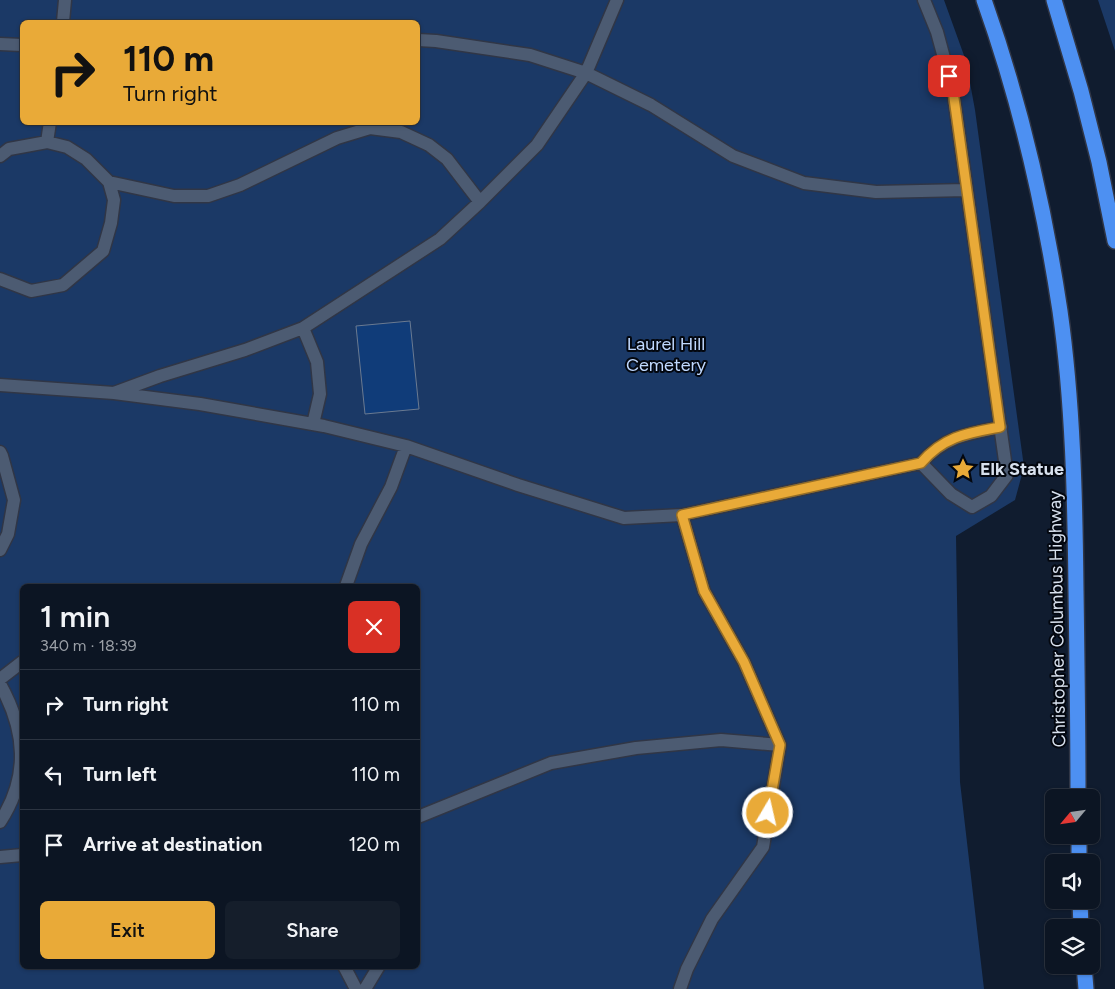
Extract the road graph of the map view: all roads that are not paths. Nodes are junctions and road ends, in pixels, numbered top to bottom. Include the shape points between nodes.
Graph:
1 (65, 0) edge
2 (617, 0) edge
3 (924, 0) edge
4 (984, 0) edge
5 (1054, 0) edge
6 (63, 20) edge
7 (420, 40) edge
8 (0, 44) edge
9 (20, 45) edge
10 (586, 73) junction
11 (50, 125) edge
12 (47, 142) junction
13 (0, 156) edge
14 (108, 182) junction
15 (966, 190) junction
16 (480, 202) junction
17 (1115, 241) edge
18 (0, 279) edge
19 (303, 328) junction
20 (0, 385) edge
21 (114, 393) junction
22 (313, 424) junction
23 (1000, 427) junction
24 (406, 446) junction
25 (0, 452) edge
26 (921, 463) junction
27 (682, 515) junction
28 (0, 550) edge
29 (347, 584) edge
30 (20, 664) edge
31 (0, 679) edge
32 (0, 684) edge
33 (20, 738) edge
34 (780, 745) junction
35 (20, 769) edge
36 (1078, 789) edge
37 (420, 816) edge
38 (0, 822) edge
39 (20, 855) edge
40 (0, 857) edge
41 (346, 969) edge
42 (377, 969) edge
43 (1085, 974) edge
44 (356, 989) edge
45 (365, 989) edge
46 (680, 989) edge
47 (1086, 989) edge

1 - 6 lane
2 - 10 lane
3 - 15 lane via 937,32 953,91
4 - 36 highway, Christopher Columbus Highway via 1016,98 1034,170 1060,313 1074,469
5 - 17 highway via 1082,91
7 - 10 lane via 530,56
8 - 9 lane
10 - 15 lane via 651,105 733,156 804,183 876,192
10 - 16 lane via 537,144
11 - 12 lane
12 - 13 lane via 9,149
12 - 14 lane via 67,147 86,159
14 - 16 lane via 174,196 208,196 240,185 336,138 370,128 401,132 429,145 447,159
14 - 18 lane via 114,200 103,250 80,272 63,285 31,291
15 - 23 lane
16 - 19 lane via 440,239
19 - 21 lane
19 - 22 lane via 316,362 320,394
20 - 21 lane
21 - 22 lane
22 - 24 lane
23 - 26 lane via 963,434 932,450
23 - 26 lane via 1007,474 991,496 972,508 951,494
24 - 27 lane via 624,518
24 - 29 lane via 391,487 361,544
25 - 28 lane via 14,500 8,534
26 - 27 lane
27 - 34 lane via 704,591 744,662
30 - 31 lane
32 - 33 lane via 19,728
34 - 37 lane via 721,740 636,748 551,763
34 - 46 lane via 762,847 712,919
35 - 38 lane via 8,810
39 - 40 lane
41 - 44 lane
42 - 45 lane
43 - 47 highway

